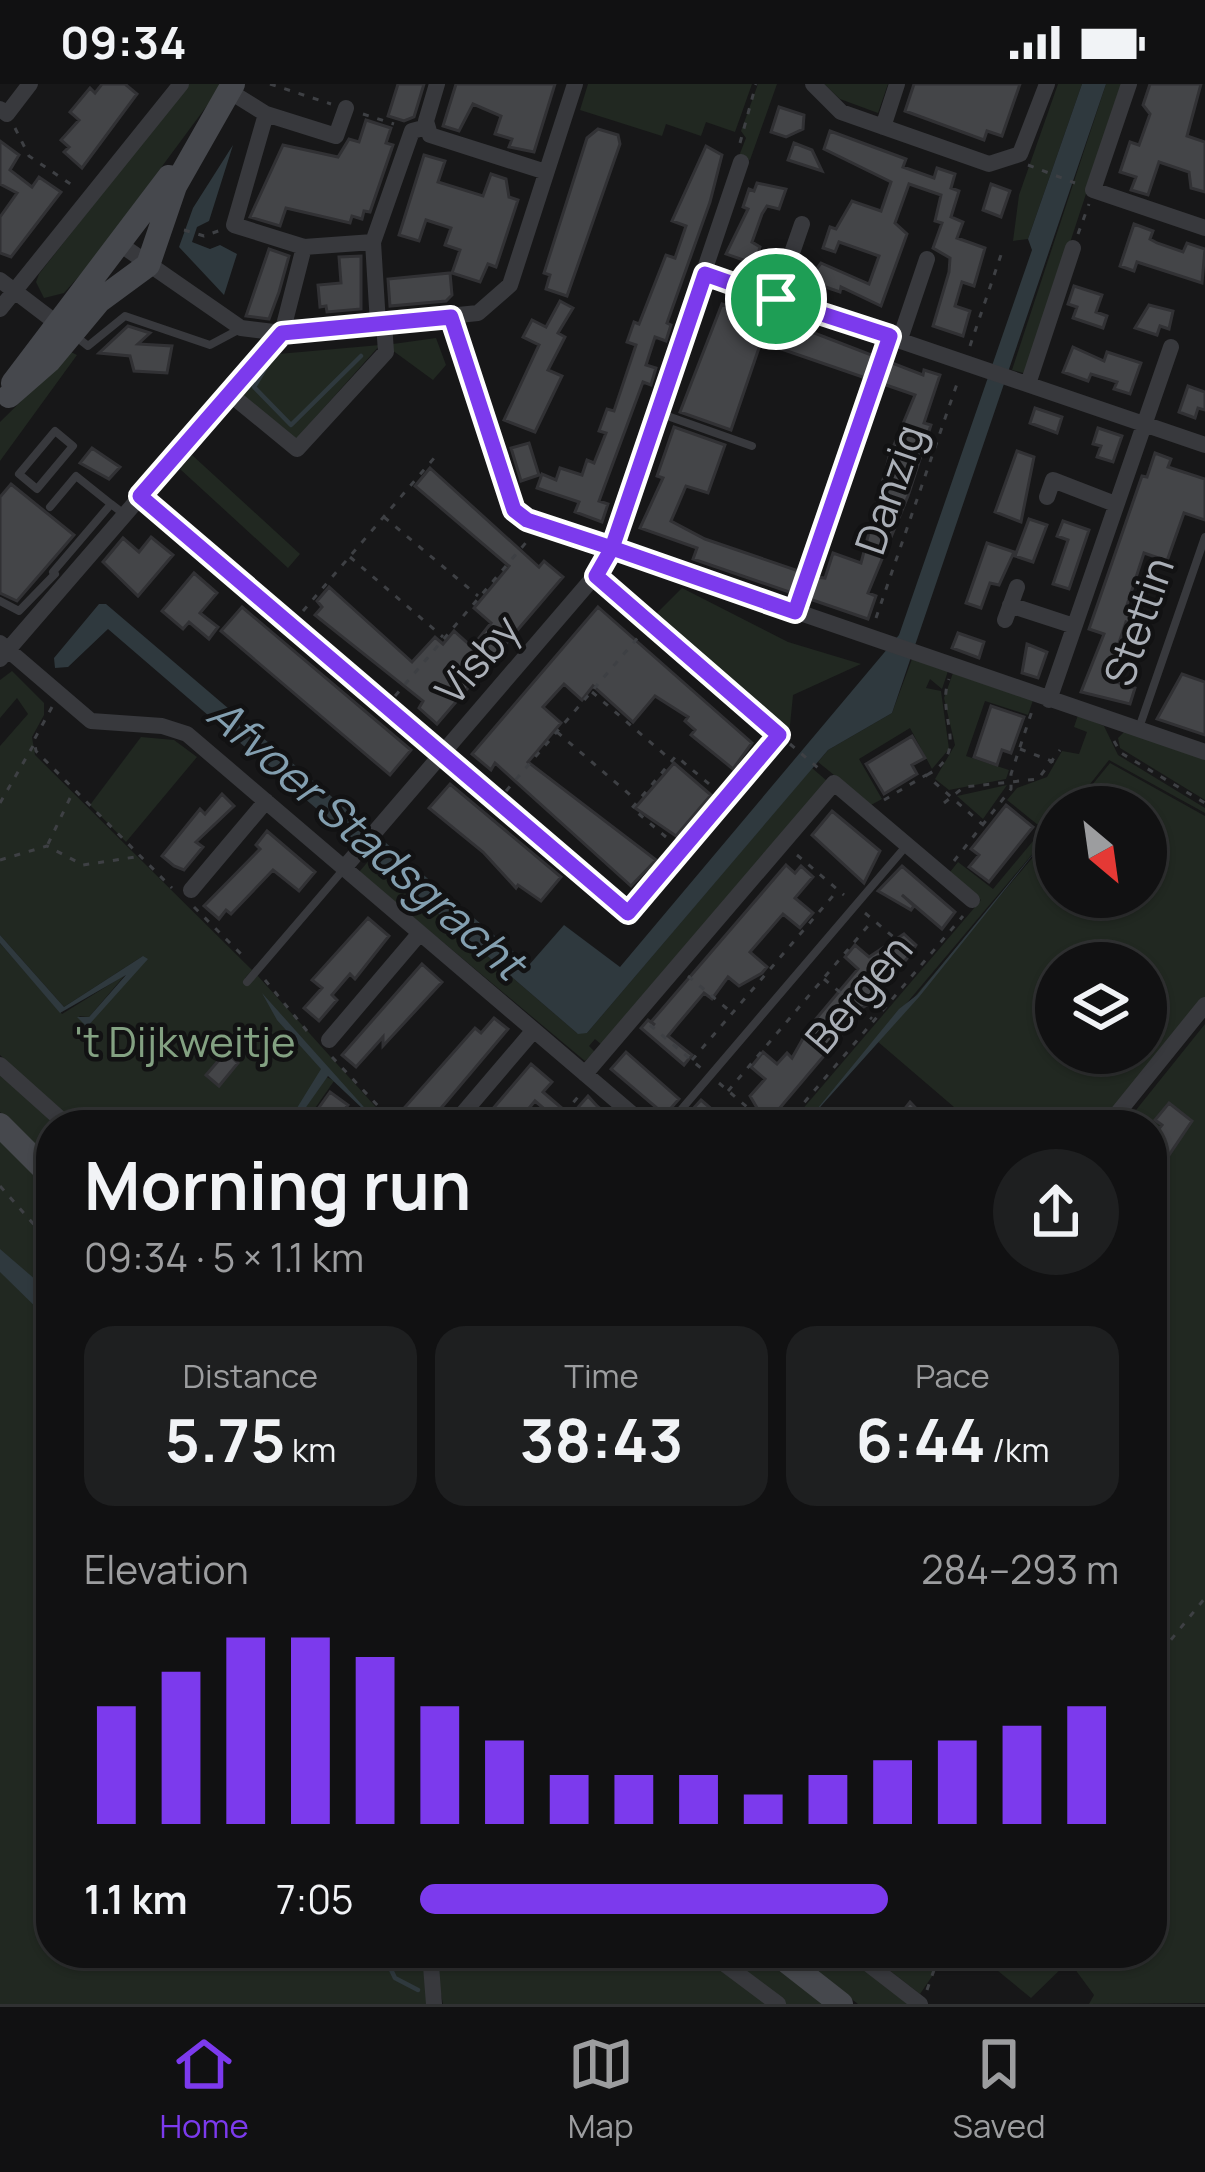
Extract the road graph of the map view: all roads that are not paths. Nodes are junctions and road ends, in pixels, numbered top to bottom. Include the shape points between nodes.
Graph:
1 (30, 84) edge
2 (181, 84) edge
3 (437, 84) edge
4 (575, 84) edge
5 (813, 84) edge
6 (897, 84) edge
7 (1047, 84) edge
8 (1129, 84) edge
9 (231, 88) edge
10 (346, 108) dead end
11 (4, 112) edge
12 (266, 114) junction
13 (883, 127) junction
14 (427, 128) junction
15 (192, 153) junction
16 (741, 162) road end
17 (546, 172) junction
18 (802, 224) dead end
19 (1205, 228) edge
20 (117, 242) junction
21 (373, 242) junction
22 (304, 247) junction
23 (1073, 248) road end
24 (927, 259) dead end
25 (148, 265) junction
26 (705, 274) junction
27 (7, 285) edge
28 (776, 299) junction
29 (0, 308) edge
30 (451, 317) junction
31 (381, 324) junction
32 (63, 328) junction
33 (241, 328) junction
34 (282, 333) junction
35 (895, 337) junction
36 (1171, 346) dead end
37 (1025, 382) junction
38 (230, 394) junction
39 (4, 401) edge
40 (658, 412) junction
41 (1142, 424) junction
42 (1205, 445) edge
43 (752, 446) dead end
44 (46, 479) junction
45 (62, 493) junction
46 (140, 496) junction
47 (1047, 496) dead end
48 (1115, 504) junction
49 (50, 507) dead end
50 (118, 509) junction
51 (1205, 537) edge
52 (612, 548) junction
53 (596, 576) junction
54 (59, 578) junction
55 (0, 601) edge
56 (1010, 604) dead end
57 (1074, 626) junction
58 (2, 651) edge
59 (1043, 697) junction
60 (1138, 729) junction
61 (1205, 752) edge
62 (442, 754) junction
63 (266, 801) junction
64 (908, 844) junction
65 (348, 864) junction
66 (191, 890) dead end
67 (972, 900) road end
68 (420, 933) junction
69 (247, 982) dead end
70 (1205, 1005) edge
71 (534, 1030) junction
72 (322, 1043) road end
73 (0, 1065) edge
74 (588, 1077) junction
75 (50, 1110) edge
76 (466, 1110) edge
77 (627, 1110) edge
78 (681, 1110) edge
79 (1120, 1110) edge
80 (0, 1125) edge
81 (36, 1161) edge
82 (431, 1968) edge
83 (730, 1968) edge
84 (795, 1968) edge
85 (873, 1968) edge
86 (916, 2001) edge
87 (434, 2004) edge
88 (778, 2004) edge
89 (841, 2004) edge

1 - 11 street
2 - 27 street
3 - 14 street
4 - 17 street
5 - 13 street via 833,107
6 - 13 street
7 - 13 street via 1029,141 1010,162 989,164
8 - 19 street via 1088,188
9 - 12 street
9 - 15 main road
10 - 12 street via 336,136
12 - 22 street via 234,225
14 - 17 street
14 - 21 street via 412,131
15 - 20 main road
15 - 25 main road
16 - 26 street, Visby
17 - 30 street via 506,291 478,313
18 - 28 street
20 - 25 street
20 - 32 main road
21 - 22 street
21 - 31 street
22 - 34 street
23 - 37 street
24 - 35 street
25 - 32 main road
25 - 33 street
26 - 28 street
26 - 40 street, Visby
27 - 29 street
27 - 32 street
28 - 35 street
30 - 31 street
30 - 52 street via 514,510
31 - 34 street
31 - 38 street via 386,352 297,449
32 - 33 lane via 88,346 125,316 210,345
32 - 39 main road
33 - 34 street
34 - 38 street
35 - 37 street
36 - 41 street, Stettin
37 - 41 street
38 - 46 street
40 - 43 lane
40 - 52 street, Visby
41 - 42 street
41 - 48 street, Stettin
44 - 44 lane via 73,446 55,431 19,475 38,489
44 - 45 lane
45 - 49 lane
45 - 50 lane via 76,476
46 - 50 street
46 - 62 street
47 - 48 street, Stettin via 1053,480
48 - 57 street, Stettin
50 - 54 street
51 - 60 lane, Stettin
52 - 53 street, Visby
52 - 59 street
53 - 62 street, Visby
53 - 62 street via 782,738 625,910
54 - 55 lane via 19,611
54 - 58 street
56 - 57 street, Stettin
57 - 59 street, Stettin
58 - 63 street via 94,722 177,728
59 - 60 street
60 - 61 street
62 - 65 street, Visby
63 - 65 street
63 - 66 street
64 - 67 street
64 - 74 street via 832,780
64 - 78 lane
65 - 68 street
65 - 69 lane
68 - 71 street
68 - 72 street
70 - 79 street
71 - 74 street
71 - 76 street
73 - 75 street
74 - 77 street
80 - 81 main road
82 - 87 street
83 - 88 street
84 - 89 main road
85 - 86 street

